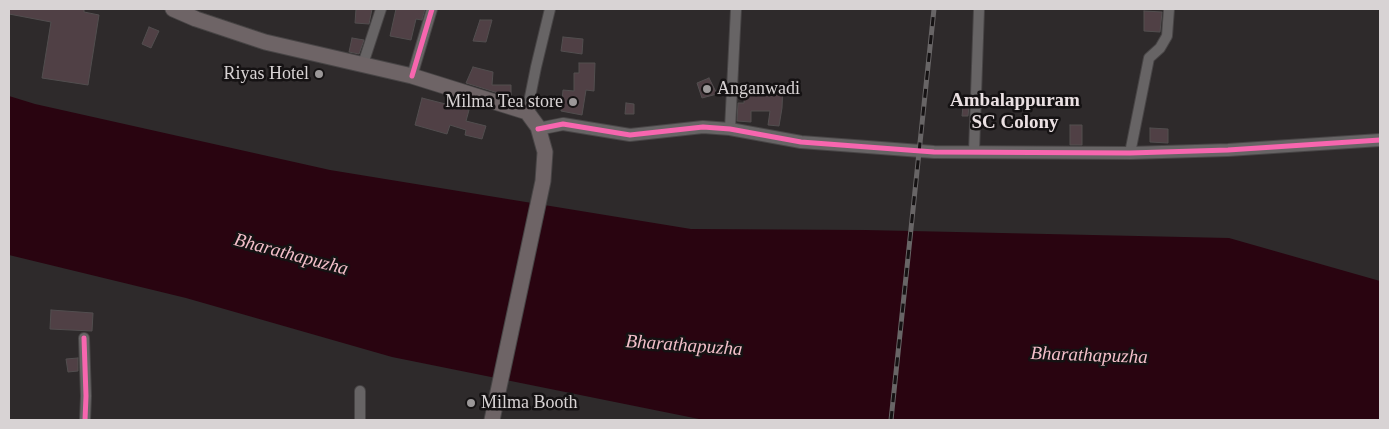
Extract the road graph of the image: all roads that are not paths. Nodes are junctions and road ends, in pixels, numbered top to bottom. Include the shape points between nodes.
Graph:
1 (173, 9) edge
2 (381, 9) edge
3 (432, 9) edge
4 (550, 9) edge
5 (736, 9) edge
6 (979, 9) edge
7 (1169, 9) edge
8 (363, 64) junction
9 (412, 76) junction
10 (527, 112) junction
11 (538, 129) junction
12 (730, 129) junction
13 (1380, 140) edge
14 (974, 152) junction
15 (1130, 152) junction
16 (84, 338) dead end
17 (360, 391) dead end
18 (85, 420) edge
19 (360, 420) edge
20 (492, 420) edge

1 - 8 main road via 266,42
2 - 8 street
3 - 9 street
4 - 10 street
5 - 12 street
6 - 14 street
7 - 15 street via 1167,36 1149,58
8 - 9 main road
9 - 10 main road
10 - 11 main road
11 - 12 street via 563,124 630,135 703,127
11 - 20 main road via 545,152 543,181
12 - 14 street via 801,142
13 - 15 street via 1228,150
14 - 15 street
16 - 18 street
17 - 19 street

